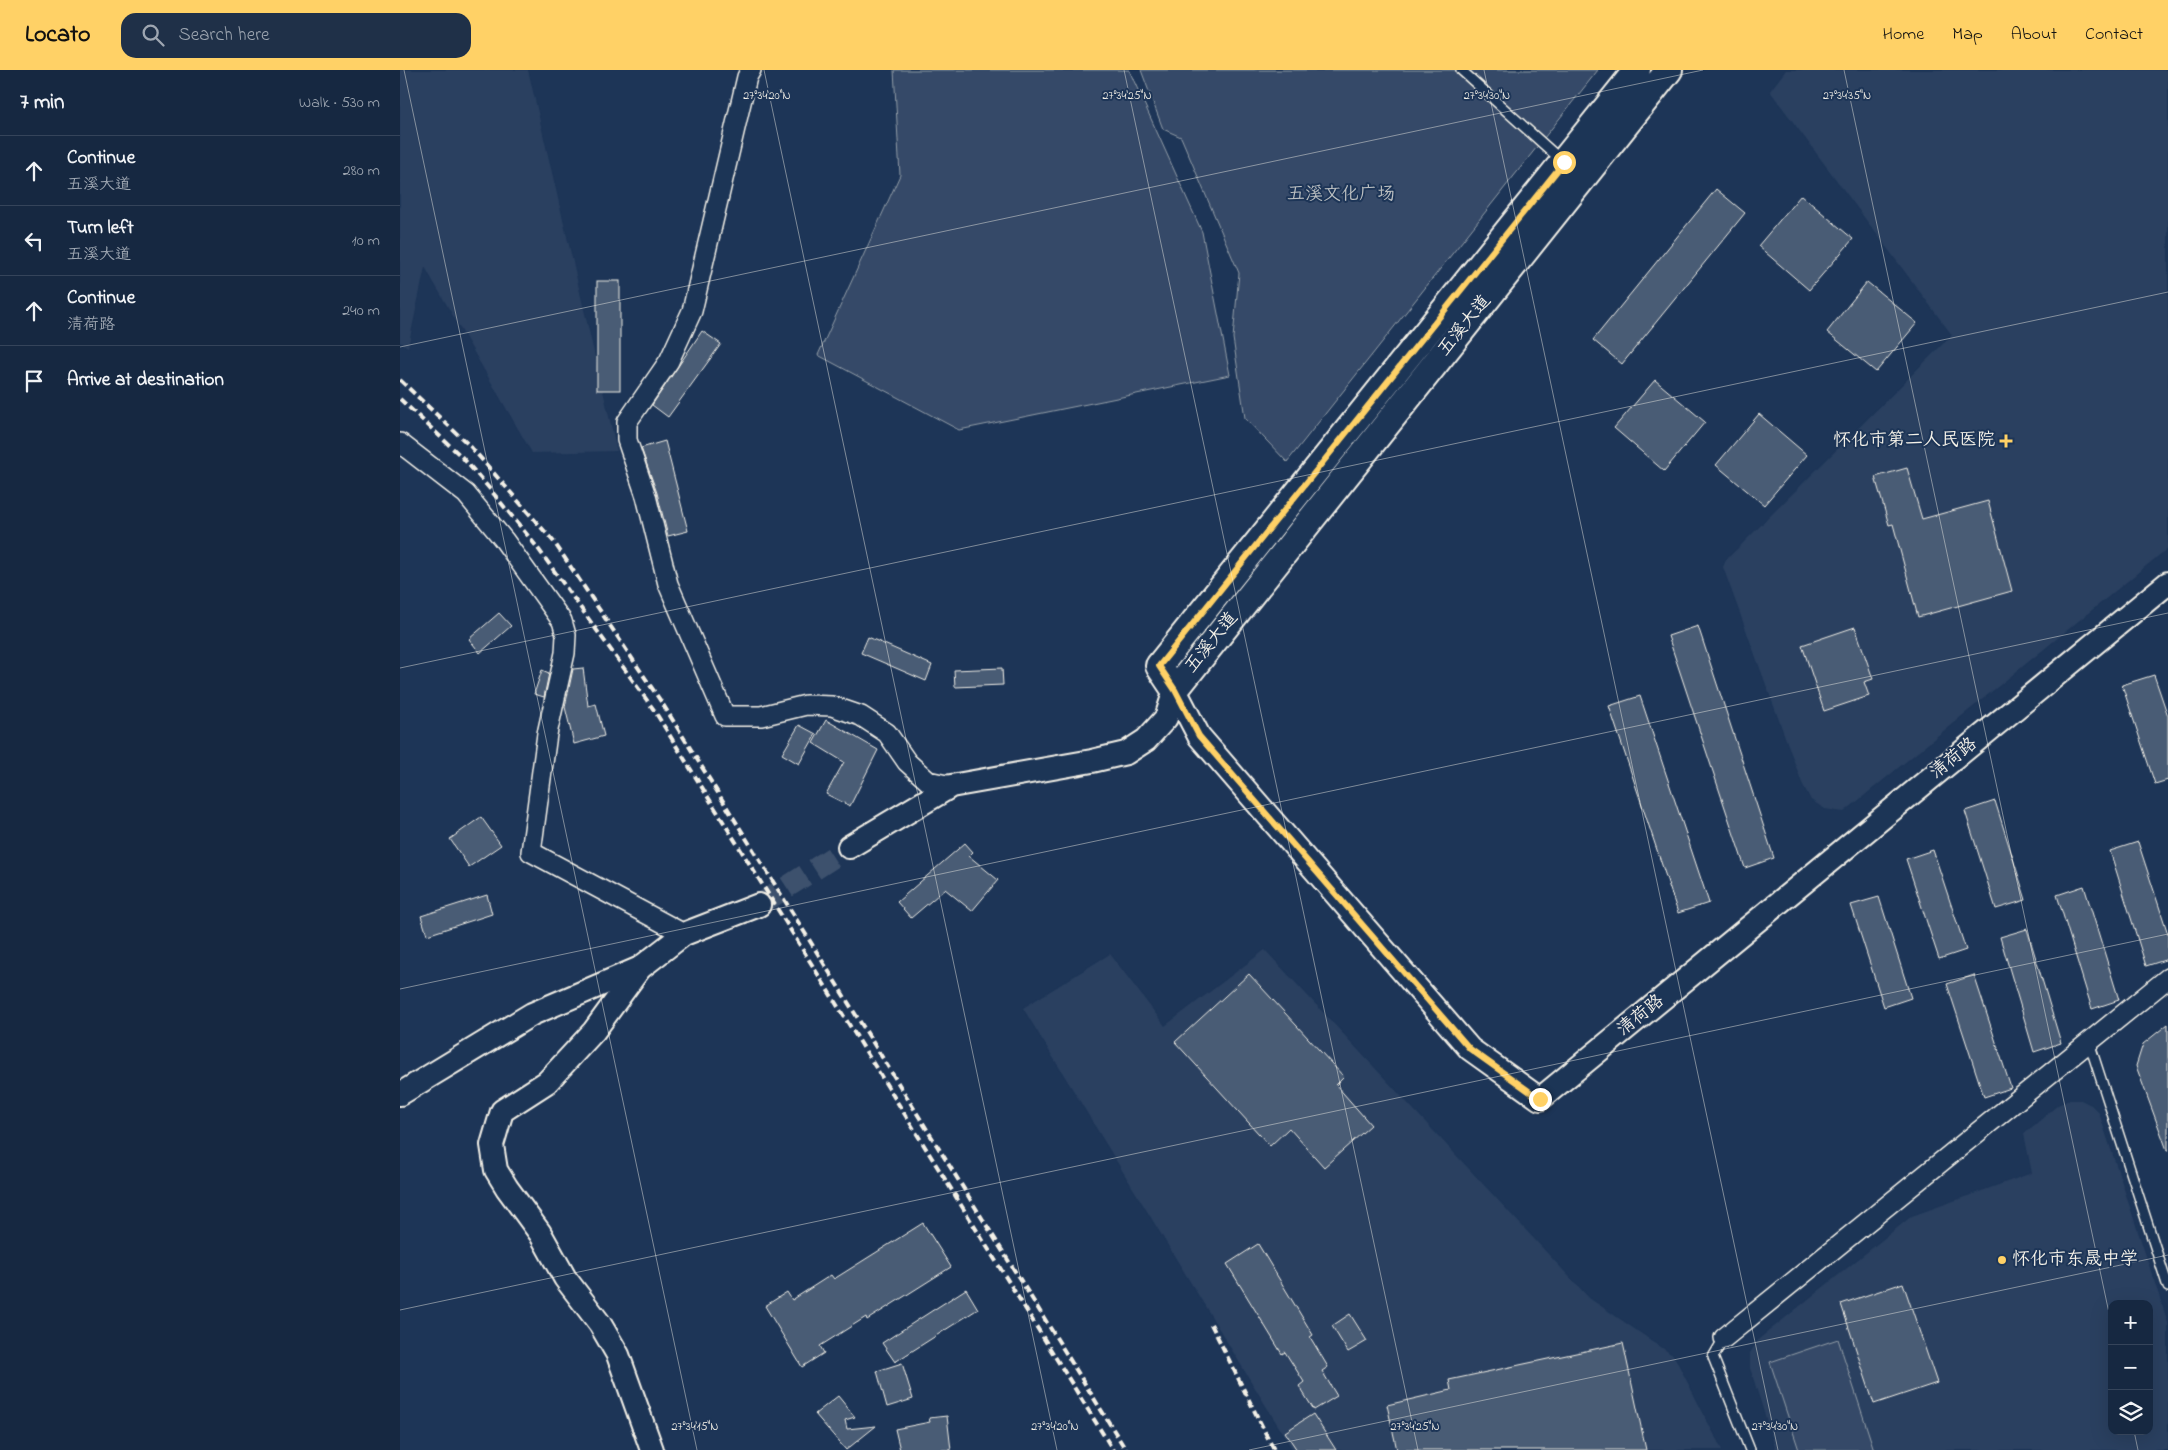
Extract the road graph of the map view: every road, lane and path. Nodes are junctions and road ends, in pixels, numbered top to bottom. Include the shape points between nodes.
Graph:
1 (751, 70) edge
2 (1461, 70) edge
3 (1637, 70) edge
4 (1669, 70) edge
5 (1564, 162) junction
6 (400, 443) edge
7 (2168, 583) edge
8 (1175, 690) junction
9 (951, 786) junction
10 (850, 847) tunnel mouth
11 (759, 905) tunnel mouth
12 (684, 934) junction
13 (640, 968) junction
14 (2168, 978) edge
15 (2088, 1042) junction
16 (400, 1094) edge
17 (2168, 1287) edge
18 (1724, 1338) joint
19 (652, 1450) edge
20 (1750, 1450) edge

1 - 9 street via 692,311 669,361 627,422 627,440 646,496 668,584 725,716 761,716 806,705 832,706 861,716 886,733 907,762 928,781
2 - 5 lane
3 - 5 main road, 五溪大道
4 - 8 main road, 五溪大道
5 - 8 main road, 五溪大道 via 1159,666
6 - 12 street via 466,494 504,540 562,621 566,635 565,653 547,734 531,852
7 - 8 street, 清荷路 via 1540,1099 1470,1049 1199,736
8 - 9 street via 1166,718 1146,740 1126,753
9 - 10 street
11 - 12 street
12 - 13 street
13 - 16 street via 532,1014
13 - 19 street via 594,1031 547,1082 502,1111 492,1145 496,1170 618,1355
14 - 15 street
15 - 17 lane
15 - 18 street
18 - 20 lane via 1713,1357

